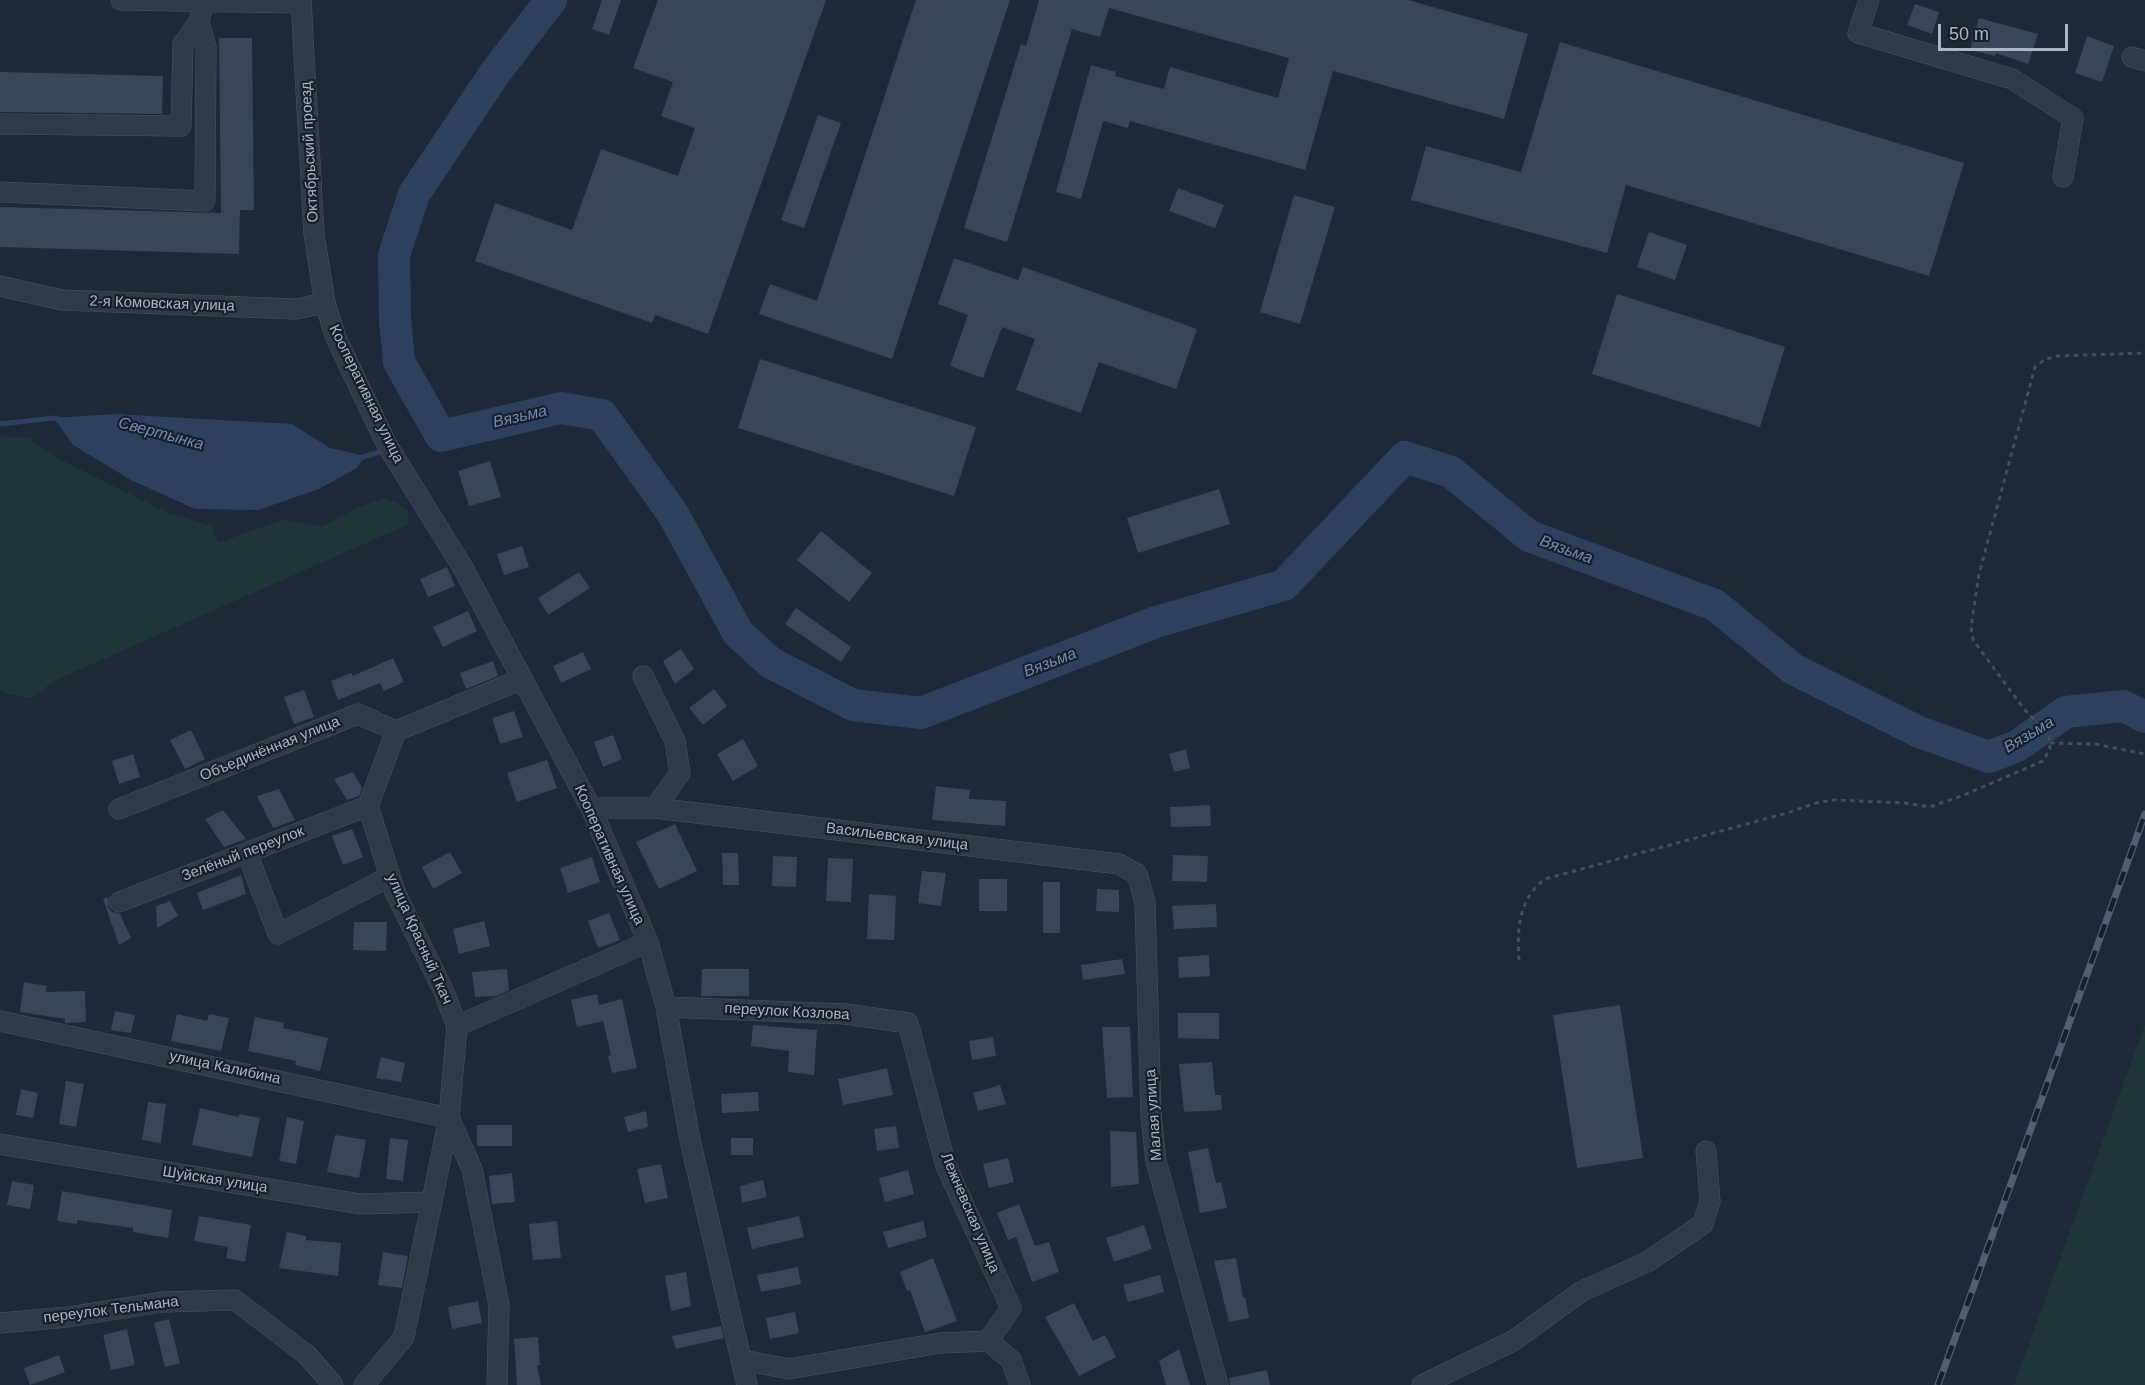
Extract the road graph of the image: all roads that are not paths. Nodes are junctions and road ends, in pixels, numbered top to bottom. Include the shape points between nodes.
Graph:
1 (121, 0) edge
2 (1869, 0) edge
3 (204, 1) edge
4 (301, 2) edge
5 (199, 22) junction
6 (0, 124) edge
7 (2063, 177) dead end
8 (0, 192) edge
9 (0, 286) edge
10 (325, 303) junction
11 (643, 676) dead end
12 (520, 680) junction
13 (396, 731) junction
14 (368, 806) junction
15 (591, 808) junction
16 (656, 808) junction
17 (119, 809) dead end
18 (247, 854) junction
19 (1137, 874) joint
20 (389, 877) junction
21 (119, 902) dead end
22 (648, 942) junction
23 (666, 1007) junction
24 (0, 1021) edge
25 (908, 1023) joint
26 (457, 1026) junction
27 (449, 1118) junction
28 (0, 1144) edge
29 (1706, 1150) dead end
30 (432, 1202) junction
31 (0, 1323) edge
32 (988, 1341) junction
33 (742, 1360) junction
34 (333, 1385) edge
35 (364, 1385) edge
36 (497, 1385) edge
37 (747, 1385) edge
38 (1020, 1385) edge
39 (1218, 1385) edge
40 (1422, 1385) edge

1 - 3 street
2 - 7 street via 1858,33 2012,79 2073,118
3 - 4 street
3 - 5 street
4 - 10 street, Октябрьский проезд via 314,234
5 - 6 street via 183,44 181,126
5 - 8 street via 206,47 205,201
9 - 10 street, 2-я Комовская улица via 62,300 296,309
10 - 12 street, Кооперативная улица via 336,338 387,445 463,568
11 - 16 street via 675,741 680,773
12 - 13 street
12 - 15 street, Кооперативная улица
13 - 14 street
13 - 17 street, Объединённая улица via 358,714
14 - 18 street, Зелёный переулок
14 - 20 street, улица Красный Ткач
15 - 16 street, Васильевская улица
15 - 22 street, Кооперативная улица
16 - 19 street, Васильевская улица via 1119,864
18 - 20 street via 278,933
18 - 21 street, Зелёный переулок
19 - 39 street, Малая улица via 1145,902 1151,1114 1156,1161
20 - 26 street, улица Красный Ткач
22 - 23 street, Кооперативная улица
22 - 26 street
23 - 25 street, переулок Козлова via 846,1014
23 - 33 street, Кооперативная улица via 690,1140
24 - 27 street, улица Калибина
25 - 32 street, Лежневская улица via 946,1166 1011,1308
26 - 27 street, улица Красный Ткач
27 - 30 street, улица Красный Ткач
27 - 36 street, улица Красный Ткач via 472,1169 499,1305
28 - 30 street, Шуйская улица via 360,1204
29 - 40 street via 1710,1201 1703,1224 1647,1262 1582,1291 1513,1341
30 - 35 street, улица Красный Ткач via 404,1336
31 - 34 street, переулок Тельмана via 162,1302 235,1300 307,1355
32 - 33 street via 940,1343 789,1369
32 - 38 street via 1011,1360
33 - 37 street, Кооперативная улица

